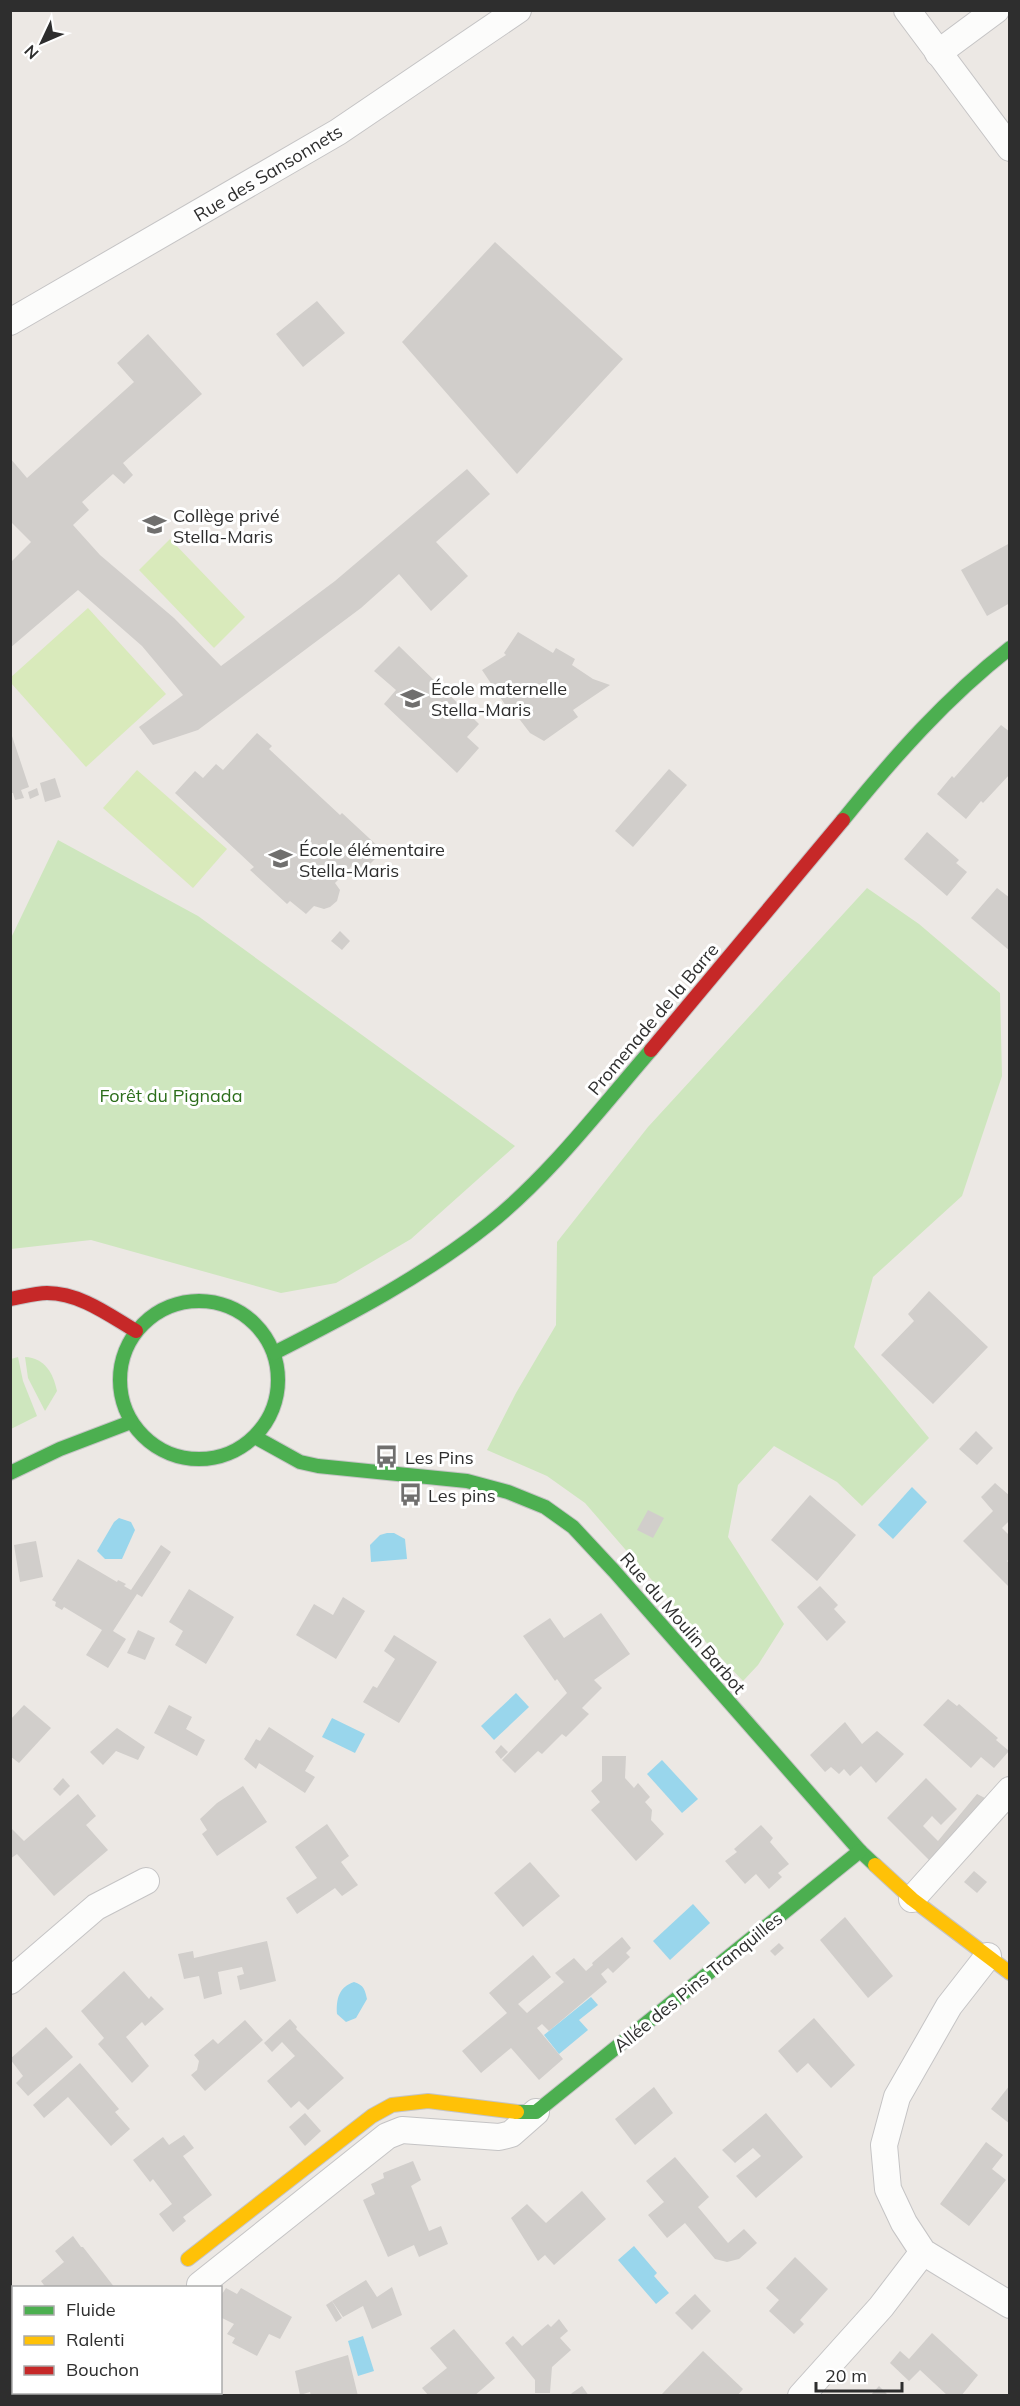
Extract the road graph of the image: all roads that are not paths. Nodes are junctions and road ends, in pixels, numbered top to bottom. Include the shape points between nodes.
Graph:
1 (518, 10) edge
2 (907, 10) edge
3 (996, 10) edge
4 (938, 53) junction
5 (1010, 148) edge
6 (10, 322) edge
7 (1010, 648) edge
8 (10, 1299) edge
9 (136, 1332) junction
10 (274, 1353) junction
11 (131, 1422) junction
12 (255, 1437) junction
13 (10, 1473) edge
14 (1010, 1790) edge
15 (860, 1851) junction
16 (146, 1881) dead end
17 (912, 1899) junction
18 (988, 1956) junction
19 (1010, 1973) edge
20 (10, 1981) edge
21 (537, 2112) junction
22 (923, 2252) junction
23 (188, 2259) dead end
24 (200, 2285) dead end
25 (1010, 2305) edge
26 (801, 2396) edge

1 - 6 street, Rue des Sansonnets via 338,132
2 - 4 street
3 - 4 street
4 - 5 street
7 - 10 street, Promenade de la Barre via 934,714 630,1076 523,1193 490,1223 391,1292
8 - 9 street via 49,1293 71,1297
9 - 10 street via 153,1315 175,1304 199,1300 223,1304 244,1315 262,1332
9 - 11 street via 124,1352 119,1376 122,1400
10 - 12 street via 278,1375 276,1398
11 - 12 street via 166,1453 189,1459 213,1458
11 - 13 street
12 - 15 street, Rue du Moulin Barbot via 300,1462 341,1470 467,1481 545,1507 573,1527 614,1571
14 - 17 street
15 - 17 street, Rue du Moulin Barbot
15 - 21 street, Allée des Pins Tranquilles
16 - 20 street via 96,1907
17 - 18 street, Rue du Moulin Barbot
18 - 19 street, Rue du Moulin Barbot
18 - 22 street via 950,2006 897,2097 884,2145 888,2189
21 - 23 street via 520,2114 430,2100 391,2105
21 - 24 street, Allée des Pins Tranquilles via 511,2134 499,2137 402,2130 387,2136
22 - 25 street
22 - 26 street via 881,2307

